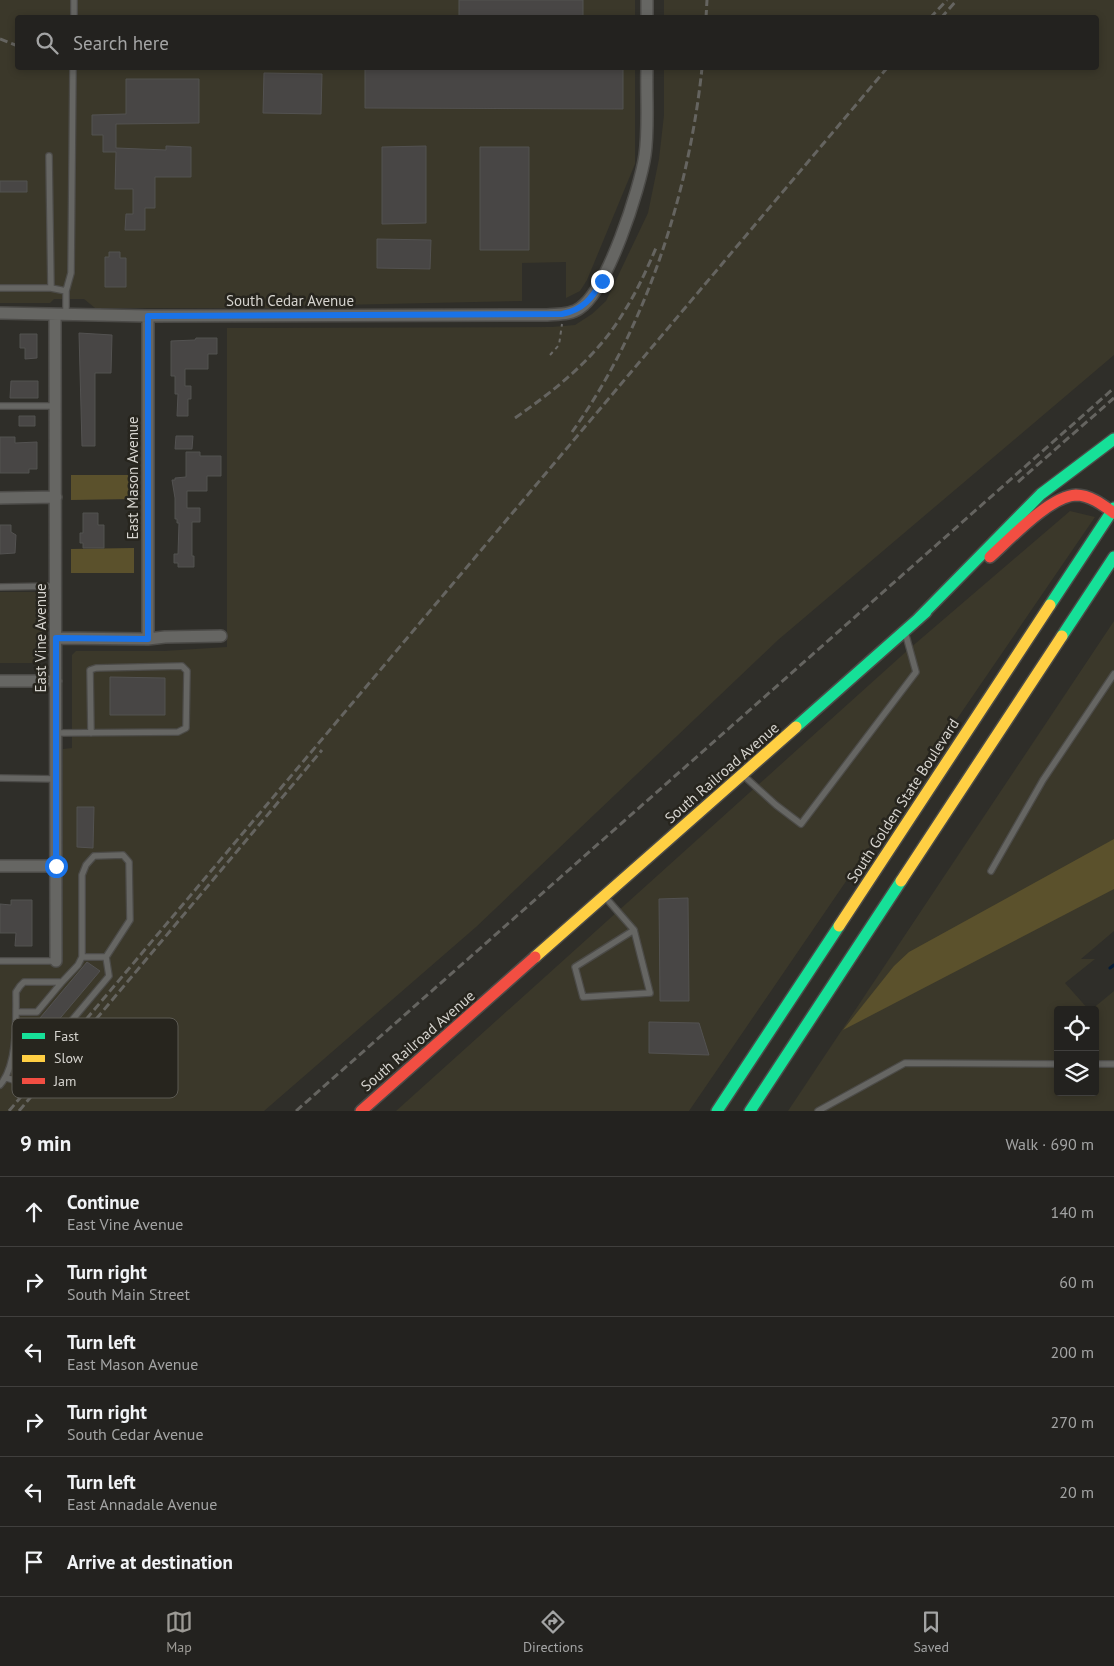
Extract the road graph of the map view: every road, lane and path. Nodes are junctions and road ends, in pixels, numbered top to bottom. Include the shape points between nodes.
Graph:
1 (74, 0) edge
2 (647, 0) edge
3 (74, 15) edge
4 (647, 15) edge
5 (74, 70) edge
6 (647, 70) edge
7 (49, 156) dead end
8 (0, 288) edge
9 (51, 288) junction
10 (66, 291) junction
11 (0, 312) edge
12 (562, 314) junction
13 (61, 315) junction
14 (148, 316) junction
15 (550, 356) dead end
16 (0, 406) edge
17 (56, 406) junction
18 (1114, 439) edge
19 (0, 498) edge
20 (56, 498) junction
21 (1113, 511) edge
22 (1114, 557) edge
23 (56, 586) junction
24 (0, 587) edge
25 (918, 619) junction
26 (905, 632) junction
27 (221, 636) dead end
28 (56, 638) junction
29 (148, 639) junction
30 (1114, 674) edge
31 (0, 681) edge
32 (56, 681) junction
33 (56, 733) junction
34 (91, 733) junction
35 (742, 775) junction
36 (0, 778) edge
37 (56, 778) junction
38 (0, 866) edge
39 (56, 866) junction
40 (991, 871) dead end
41 (604, 896) junction
42 (634, 930) junction
43 (82, 957) junction
44 (106, 957) junction
45 (0, 961) edge
46 (56, 961) joint
47 (62, 982) junction
48 (16, 1012) junction
49 (16, 1018) edge
50 (74, 1018) edge
51 (12, 1054) edge
52 (1054, 1064) edge
53 (1099, 1064) edge
54 (1114, 1064) edge
55 (6, 1078) junction
56 (12, 1080) edge
57 (0, 1085) edge
58 (361, 1111) edge
59 (717, 1111) edge
60 (750, 1111) edge
61 (818, 1111) edge

1 - 3 lane
2 - 4 street
5 - 10 lane via 71,273
6 - 12 street, South Cedar Avenue via 645,154 633,204 602,281 592,297 580,308
7 - 9 lane
8 - 9 lane
9 - 10 lane
10 - 13 lane
11 - 13 street, South Cedar Avenue
12 - 14 street, South Cedar Avenue
12 - 15 path via 559,345
13 - 14 street, South Cedar Avenue
13 - 17 street, East Vine Avenue
14 - 29 street, East Mason Avenue
16 - 17 lane
17 - 20 street, East Vine Avenue
18 - 25 main road via 1041,494
19 - 20 street
20 - 23 street, East Vine Avenue
21 - 25 main road, South Railroad Avenue via 1084,496 1060,498
21 - 59 main road, South Golden State Boulevard
22 - 60 main road
23 - 24 lane
23 - 28 street, East Vine Avenue
25 - 26 main road, South Railroad Avenue
26 - 35 main road, South Railroad Avenue
26 - 35 lane via 916,672 801,824
27 - 29 street
28 - 29 street
28 - 32 street, East Vine Avenue
30 - 40 lane via 1043,780
31 - 32 street
32 - 33 street, East Vine Avenue
33 - 34 lane
33 - 37 street, East Vine Avenue
34 - 34 lane via 178,732 186,728 187,671 182,666 90,670
35 - 41 main road, South Railroad Avenue
36 - 37 lane
37 - 39 street, East Vine Avenue
38 - 39 street
39 - 46 street, East Vine Avenue
41 - 42 lane
41 - 58 main road, South Railroad Avenue
42 - 42 lane via 575,967 583,997 650,992
43 - 44 lane
43 - 44 lane via 82,875 86,865 94,856 123,855 129,862 130,920
43 - 47 lane
44 - 50 lane via 110,976
45 - 46 lane
47 - 48 lane via 37,1012
47 - 48 lane via 24,982 16,992
48 - 49 lane
51 - 55 lane
52 - 61 lane via 905,1063
53 - 54 lane
55 - 56 lane
55 - 57 lane

